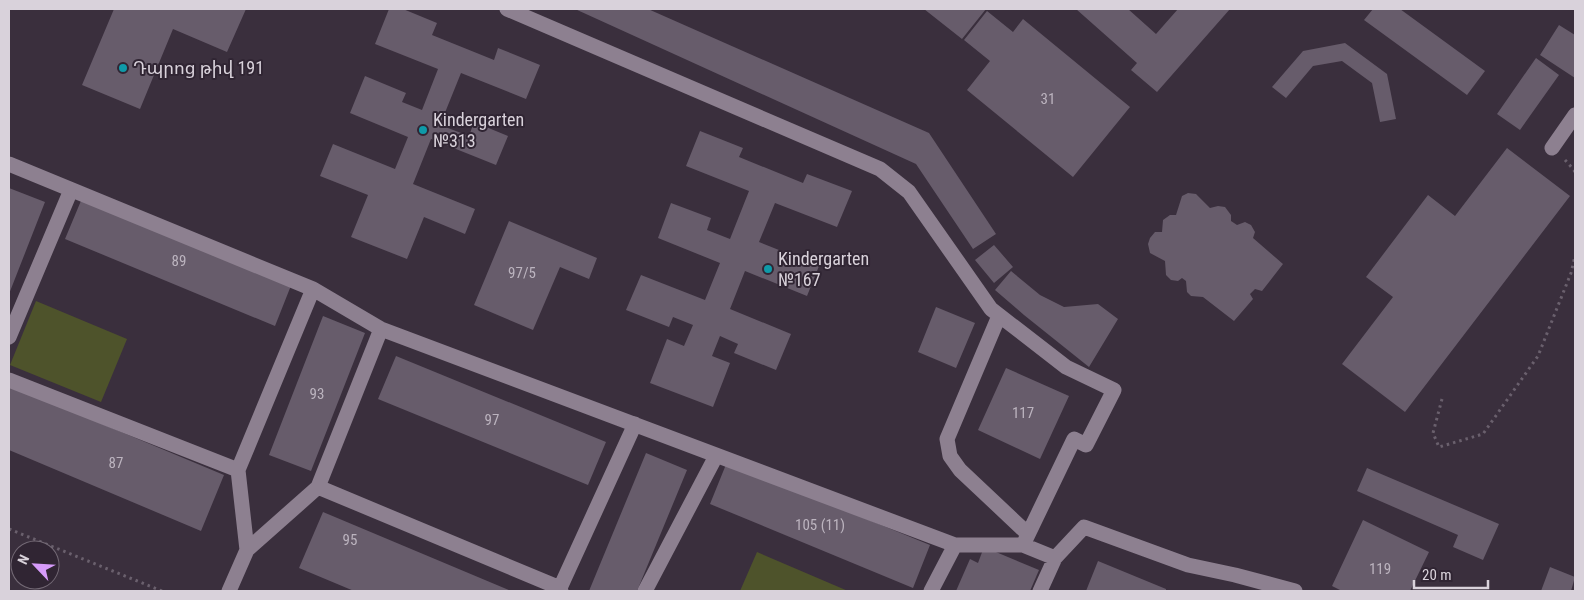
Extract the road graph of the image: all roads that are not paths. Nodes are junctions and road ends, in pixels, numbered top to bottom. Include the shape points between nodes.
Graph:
1 (507, 9) edge
2 (1575, 115) edge
3 (1552, 148) dead end
4 (9, 164) edge
5 (71, 190) junction
6 (313, 289) junction
7 (999, 316) junction
8 (381, 329) junction
9 (9, 337) edge
10 (9, 380) edge
11 (634, 424) junction
12 (716, 456) junction
13 (238, 470) junction
14 (318, 487) junction
15 (1025, 539) junction
16 (955, 545) junction
17 (247, 550) junction
18 (1055, 558) junction
19 (561, 590) edge
20 (229, 591) edge
21 (646, 591) edge
22 (931, 591) edge
23 (1040, 591) edge
24 (1295, 591) edge

1 - 7 lane via 880,169 909,192 991,310
2 - 3 lane
4 - 5 lane
5 - 6 lane
5 - 9 lane
6 - 8 lane
6 - 13 lane
7 - 15 lane via 947,439 950,456 960,470
7 - 15 lane via 1066,367 1114,390 1086,445 1074,439
8 - 11 lane
8 - 14 lane
10 - 13 lane
11 - 12 lane
11 - 19 lane
12 - 16 lane
12 - 21 lane
13 - 17 lane
14 - 17 lane
14 - 19 lane
15 - 16 lane
15 - 18 lane
16 - 22 lane
17 - 20 lane
18 - 23 lane
18 - 24 lane via 1084,527 1188,565

